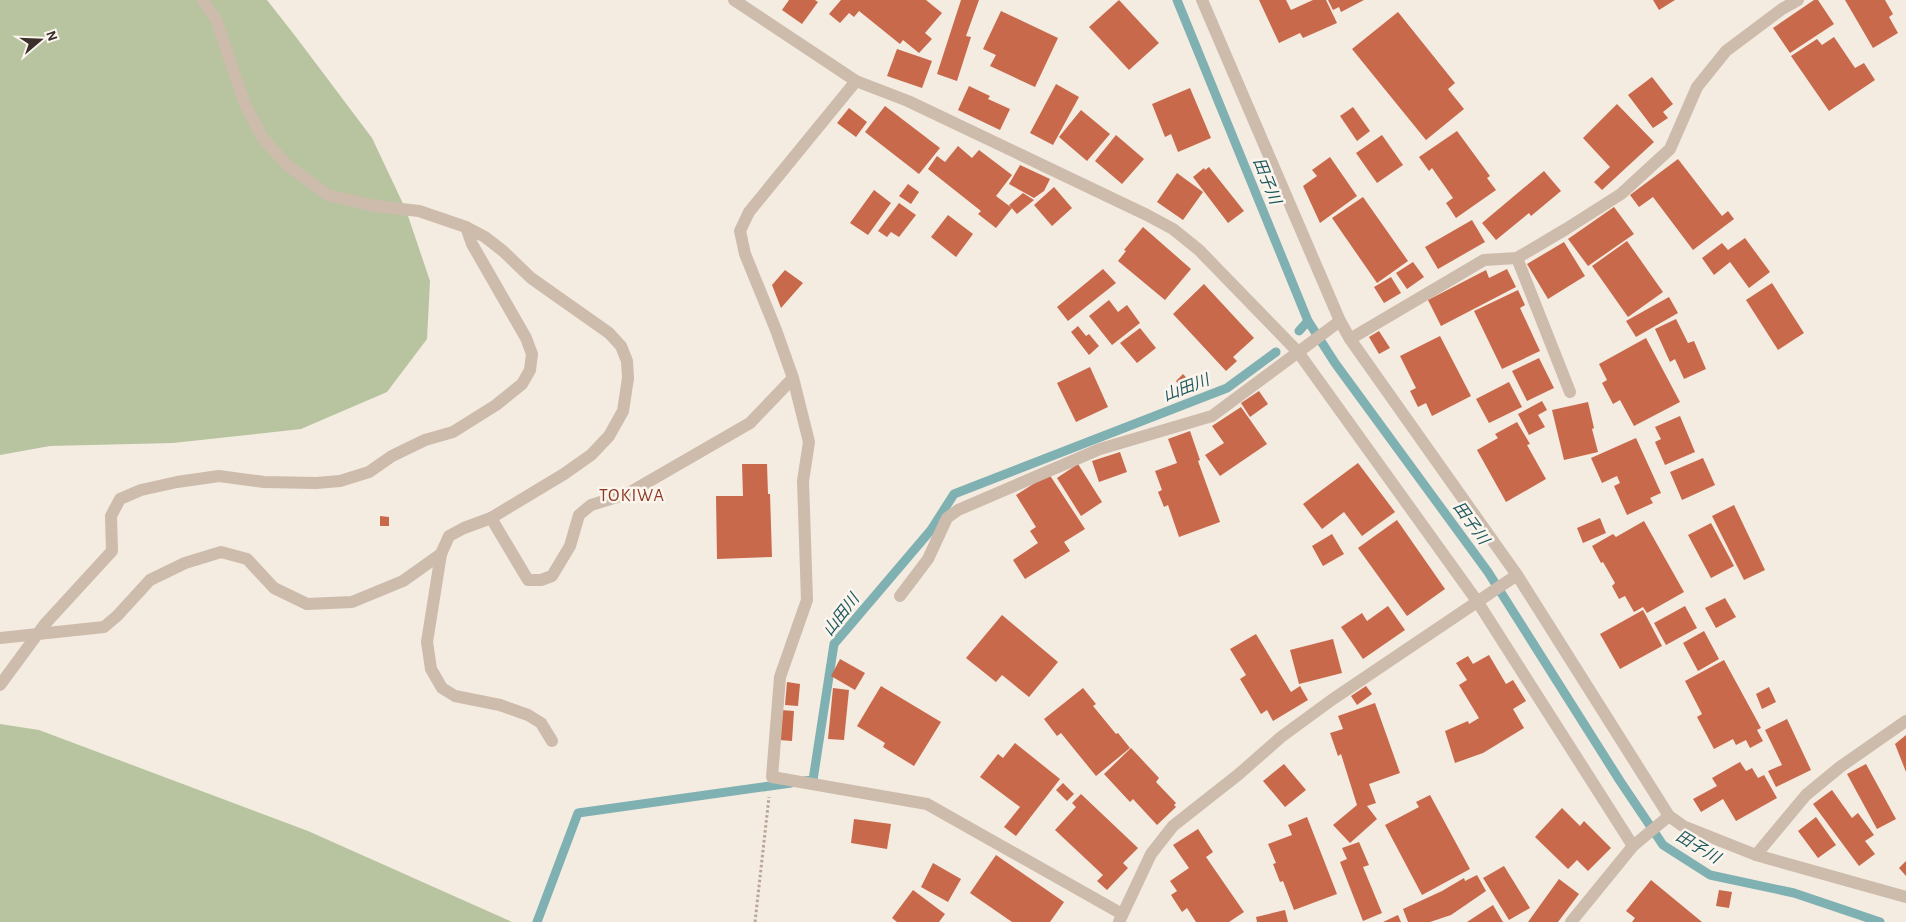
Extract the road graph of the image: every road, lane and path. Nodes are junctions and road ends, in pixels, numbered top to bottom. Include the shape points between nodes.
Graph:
1 (202, 0) edge
2 (734, 0) edge
3 (1202, 0) edge
4 (1798, 0) edge
5 (856, 81) junction
6 (466, 227) junction
7 (1518, 258) junction
8 (1336, 324) junction
9 (1350, 339) junction
10 (1302, 348) junction
11 (793, 378) junction
12 (1570, 392) dead end
13 (491, 518) junction
14 (441, 554) junction
15 (1512, 578) junction
16 (900, 596) dead end
17 (1482, 598) junction
18 (38, 634) junction
19 (0, 638) edge
20 (0, 685) edge
21 (1906, 721) edge
22 (552, 741) dead end
23 (772, 776) junction
24 (1664, 819) junction
25 (1636, 844) junction
26 (1756, 855) junction
27 (1906, 897) edge
28 (1120, 918) edge
29 (755, 922) edge
30 (1571, 922) edge

1 - 6 street via 216,19 244,102 262,137 287,165 328,195 375,206 419,211
2 - 5 street
3 - 8 street
4 - 7 street via 1726,51 1697,87 1670,149 1621,194
5 - 10 street via 908,101 1173,229
5 - 11 street via 749,212 740,230 745,254
6 - 13 street via 486,237 532,278 609,333 621,346 628,378 623,411 609,436 564,474
6 - 18 street via 472,244 532,354 530,370 522,384 453,432 424,440 369,472 316,483 264,482 218,476 142,490 120,499 111,516 112,551
7 - 9 street via 1484,260
7 - 12 street
8 - 9 street
8 - 10 street
9 - 15 street
10 - 16 street via 1212,416 1100,449 958,510 947,518 928,559
10 - 17 street
11 - 13 street via 750,423 627,494 592,505 579,515 570,546 552,576 528,580
11 - 23 street via 809,442 803,481 807,600 780,676
13 - 14 street via 449,536
14 - 18 street via 403,581 352,602 307,604 274,588 248,559 221,552 185,563 150,580 104,627
14 - 22 street via 427,642 431,670 442,688 455,696 500,705 528,715 541,723
15 - 17 street
15 - 24 street
17 - 25 street
17 - 28 street via 1281,737 1174,826 1151,854
18 - 19 street
18 - 20 street
21 - 26 street via 1806,795
23 - 28 street via 927,804
23 - 29 path
24 - 25 street
24 - 26 street
25 - 30 street
26 - 27 street

